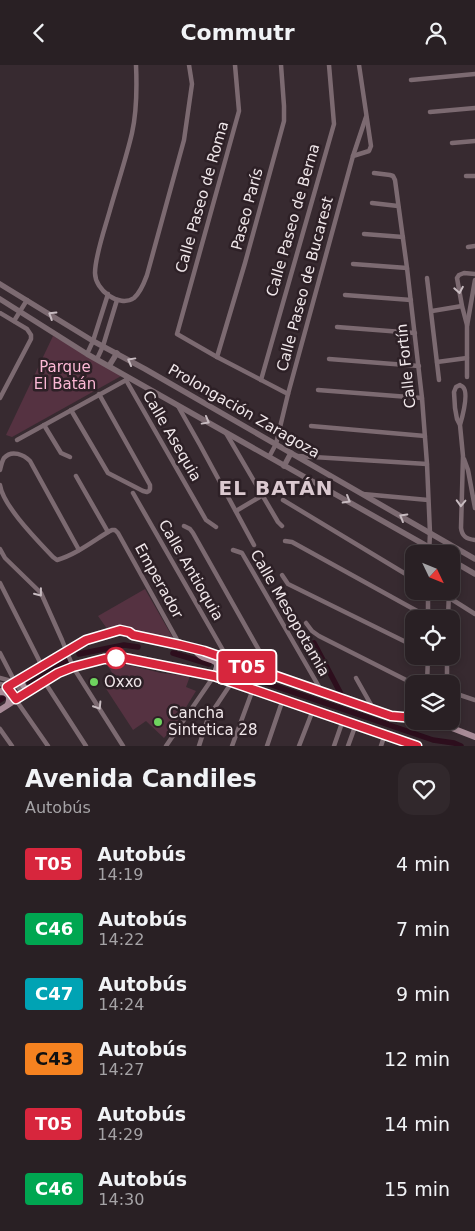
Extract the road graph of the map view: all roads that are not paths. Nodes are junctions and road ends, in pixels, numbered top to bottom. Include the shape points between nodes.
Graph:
1 (136, 65) edge
2 (189, 65) edge
3 (235, 65) edge
4 (282, 65) edge
5 (329, 65) edge
6 (359, 65) edge
7 (475, 74) edge
8 (411, 80) dead end
9 (475, 108) edge
10 (430, 111) dead end
11 (366, 117) junction
12 (475, 141) edge
13 (452, 143) dead end
14 (353, 155) junction
15 (374, 173) dead end
16 (466, 176) dead end
17 (475, 176) edge
18 (372, 203) dead end
19 (398, 206) junction
20 (364, 234) dead end
21 (403, 237) junction
22 (475, 246) edge
23 (468, 247) dead end
24 (352, 264) dead end
25 (407, 268) junction
26 (475, 274) edge
27 (427, 277) dead end
28 (475, 280) edge
29 (0, 285) edge
30 (108, 294) junction
31 (345, 295) dead end
32 (0, 299) edge
33 (27, 300) junction
34 (117, 300) junction
35 (411, 300) junction
36 (462, 306) junction
37 (20, 311) junction
38 (432, 311) junction
39 (1, 315) edge
40 (14, 321) junction
41 (467, 326) junction
42 (336, 327) dead end
43 (97, 329) junction
44 (107, 333) junction
45 (415, 333) junction
46 (93, 341) junction
47 (103, 346) junction
48 (117, 353) junction
49 (87, 354) junction
50 (217, 357) junction
51 (467, 358) junction
52 (97, 359) junction
53 (329, 359) dead end
54 (436, 362) junction
55 (110, 366) junction
56 (419, 366) junction
57 (467, 377) dead end
58 (128, 379) junction
59 (261, 380) junction
60 (440, 380) dead end
61 (318, 390) dead end
62 (99, 394) junction
63 (288, 395) junction
64 (0, 397) edge
65 (422, 398) junction
66 (176, 404) junction
67 (71, 409) junction
68 (44, 425) junction
69 (460, 425) junction
70 (311, 426) dead end
71 (226, 432) junction
72 (425, 436) junction
73 (17, 440) dead end
74 (276, 444) junction
75 (294, 454) junction
76 (463, 456) junction
77 (70, 457) dead end
78 (268, 457) junction
79 (427, 464) junction
80 (284, 466) junction
81 (0, 469) edge
82 (76, 476) dead end
83 (338, 479) junction
84 (0, 485) edge
85 (332, 491) junction
86 (133, 493) dead end
87 (362, 494) junction
88 (263, 495) junction
89 (428, 499) junction
90 (282, 500) dead end
91 (475, 508) edge
92 (236, 511) junction
93 (184, 526) dead end
94 (282, 526) dead end
95 (216, 527) dead end
96 (108, 532) junction
97 (430, 533) junction
98 (475, 539) edge
99 (285, 541) dead end
100 (254, 545) dead end
101 (426, 545) edge
102 (429, 545) edge
103 (0, 549) edge
104 (79, 550) junction
105 (233, 550) dead end
106 (2, 558) edge
107 (475, 559) edge
108 (460, 565) edge
109 (405, 574) edge
110 (475, 574) edge
111 (282, 575) dead end
112 (0, 583) edge
113 (457, 600) edge
114 (413, 610) edge
115 (475, 614) edge
116 (306, 623) dead end
117 (405, 642) edge
118 (180, 645) junction
119 (194, 648) junction
120 (67, 652) junction
121 (0, 653) edge
122 (228, 660) junction
123 (72, 665) junction
124 (42, 666) junction
125 (247, 667) junction
126 (214, 676) junction
127 (273, 676) junction
128 (0, 677) edge
129 (356, 678) dead end
130 (405, 680) edge
131 (44, 681) junction
132 (232, 682) junction
133 (0, 683) edge
134 (22, 686) junction
135 (253, 689) junction
136 (322, 693) junction
137 (8, 695) edge
138 (460, 695) edge
139 (283, 699) junction
140 (475, 700) edge
141 (312, 709) junction
142 (0, 710) edge
143 (374, 710) junction
144 (405, 717) edge
145 (343, 720) junction
146 (356, 724) junction
147 (0, 729) edge
148 (460, 730) edge
149 (385, 734) junction
150 (475, 737) edge
151 (12, 746) edge
152 (48, 746) edge
153 (86, 746) edge
154 (122, 746) edge
155 (166, 746) edge
156 (199, 746) edge
157 (232, 746) edge
158 (267, 746) edge
159 (299, 746) edge
160 (334, 746) edge
161 (348, 746) edge
162 (381, 746) edge
163 (417, 746) edge

1 - 30 street via 137,94 132,133 95,273 100,287
2 - 34 street via 192,83 184,140 147,275 134,298
3 - 50 street, Calle Paseo de Roma via 239,111 177,334
4 - 50 street, Paseo París via 284,121
5 - 59 street, Calle Paseo de Berna via 334,124
6 - 11 street
7 - 8 street
9 - 10 street
11 - 14 street, Calle Paseo de Bucarest
11 - 14 street via 371,150
12 - 13 street
14 - 63 street, Calle Paseo de Bucarest
15 - 19 street, Calle Fortín via 393,176
16 - 17 street
18 - 19 street
19 - 21 street, Calle Fortín
20 - 21 street
21 - 25 street, Calle Fortín
22 - 23 street
24 - 25 street
25 - 35 street, Calle Fortín
26 -> 36 street via 464,273 457,278
27 - 38 street
28 - 41 street
29 - 33 street, Prolongación Zaragoza
30 - 34 street
30 - 43 street
31 - 35 street
32 - 37 street, Prolongación Zaragoza
33 - 37 street
46 -> 33 street, Prolongación Zaragoza
34 - 44 street
35 - 45 street, Calle Fortín
36 - 38 street
36 - 41 street
37 - 40 street
37 - 49 street, Prolongación Zaragoza
38 - 54 street
39 - 40 street
40 - 64 street via 30,332 30,339
41 - 51 street
42 - 45 street
43 - 44 street
43 - 46 street
44 - 47 street
45 - 56 street, Calle Fortín
46 - 47 street, Prolongación Zaragoza
46 - 49 street
47 - 48 street, Prolongación Zaragoza
47 - 52 street
48 - 55 street
74 -> 48 street, Prolongación Zaragoza
49 - 52 street, Prolongación Zaragoza
50 - 59 street
51 - 54 street
51 - 57 street
52 - 55 street, Prolongación Zaragoza
53 - 56 street
54 - 60 street
55 - 58 street, Prolongación Zaragoza
56 - 65 street, Calle Fortín
58 - 62 street
58 - 66 street, Prolongación Zaragoza
58 - 95 street, Calle Asequia via 206,520
59 - 63 street
61 - 65 street
62 - 67 street
62 - 67 street via 150,485 149,491 142,491 108,473
63 - 74 street, Calle Paseo de Bucarest
65 - 72 street, Calle Fortín
66 -> 71 street, Prolongación Zaragoza
66 - 92 street
67 - 68 street
68 - 73 street
68 - 77 street via 61,453
69 - 69 street via 454,392 460,385 466,396
69 - 76 street
70 - 72 street
71 - 78 street, Prolongación Zaragoza
71 - 88 street
72 - 79 street, Calle Fortín
74 - 75 street, Prolongación Zaragoza
74 - 78 street, Calle Paseo de Bucarest
75 - 79 street
75 - 80 street
75 - 83 street, Prolongación Zaragoza
76 - 91 street
76 -> 98 street via 460,527 464,536
78 - 80 street, Prolongación Zaragoza
79 - 89 street, Calle Fortín
80 - 85 street, Prolongación Zaragoza
81 - 104 street via 10,454 18,453 30,461
82 - 96 street
83 - 85 street
83 - 87 street, Prolongación Zaragoza
84 - 104 street via 21,521 53,557 63,558
85 -> 101 street, Prolongación Zaragoza
86 - 122 street, Calle Antioquia
87 - 89 street
97 -> 87 street, Prolongación Zaragoza
88 - 92 street
88 - 94 street
89 - 97 street, Calle Fortín
90 - 109 street
92 - 100 street
93 - 127 street via 193,533
96 - 104 street
96 - 118 street, Emperador via 116,530 118,533
97 - 102 street, Calle Fortín
97 - 107 street, Prolongación Zaragoza
99 - 114 street
103 - 106 street
105 - 136 street, Calle Mesopotamia via 242,553
106 -> 120 street via 41,593
108 - 110 street
111 - 117 street via 288,584
112 - 124 street
113 - 115 street
116 - 130 street via 318,637
118 - 119 main road
118 - 120 main road via 116,632 86,640
119 - 122 main road
119 - 126 main road via 199,656 217,663
120 - 123 street
120 - 124 main road
121 - 134 street
122 - 125 main road
123 - 126 main road via 124,658
123 - 131 main road
123 -> 154 street
124 - 134 main road
125 - 126 main road via 222,666
125 - 127 main road
126 - 132 main road
126 - 155 street
127 - 136 main road
128 - 134 street
129 - 143 street
131 - 134 main road
131 - 153 street
132 - 135 main road
132 - 156 street via 208,718
133 - 137 street via 5,685
134 - 137 main road
134 - 137 main road
135 - 139 main road
135 - 157 street
136 - 143 main road
137 - 142 main road
137 - 152 street
138 - 140 street
139 - 141 main road
139 - 158 street
141 - 145 main road
141 - 159 street
143 - 144 main road
145 - 146 main road
145 - 160 street
146 - 149 main road
146 - 161 street
147 - 151 street
148 - 150 main road
149 - 162 street
149 - 163 main road

